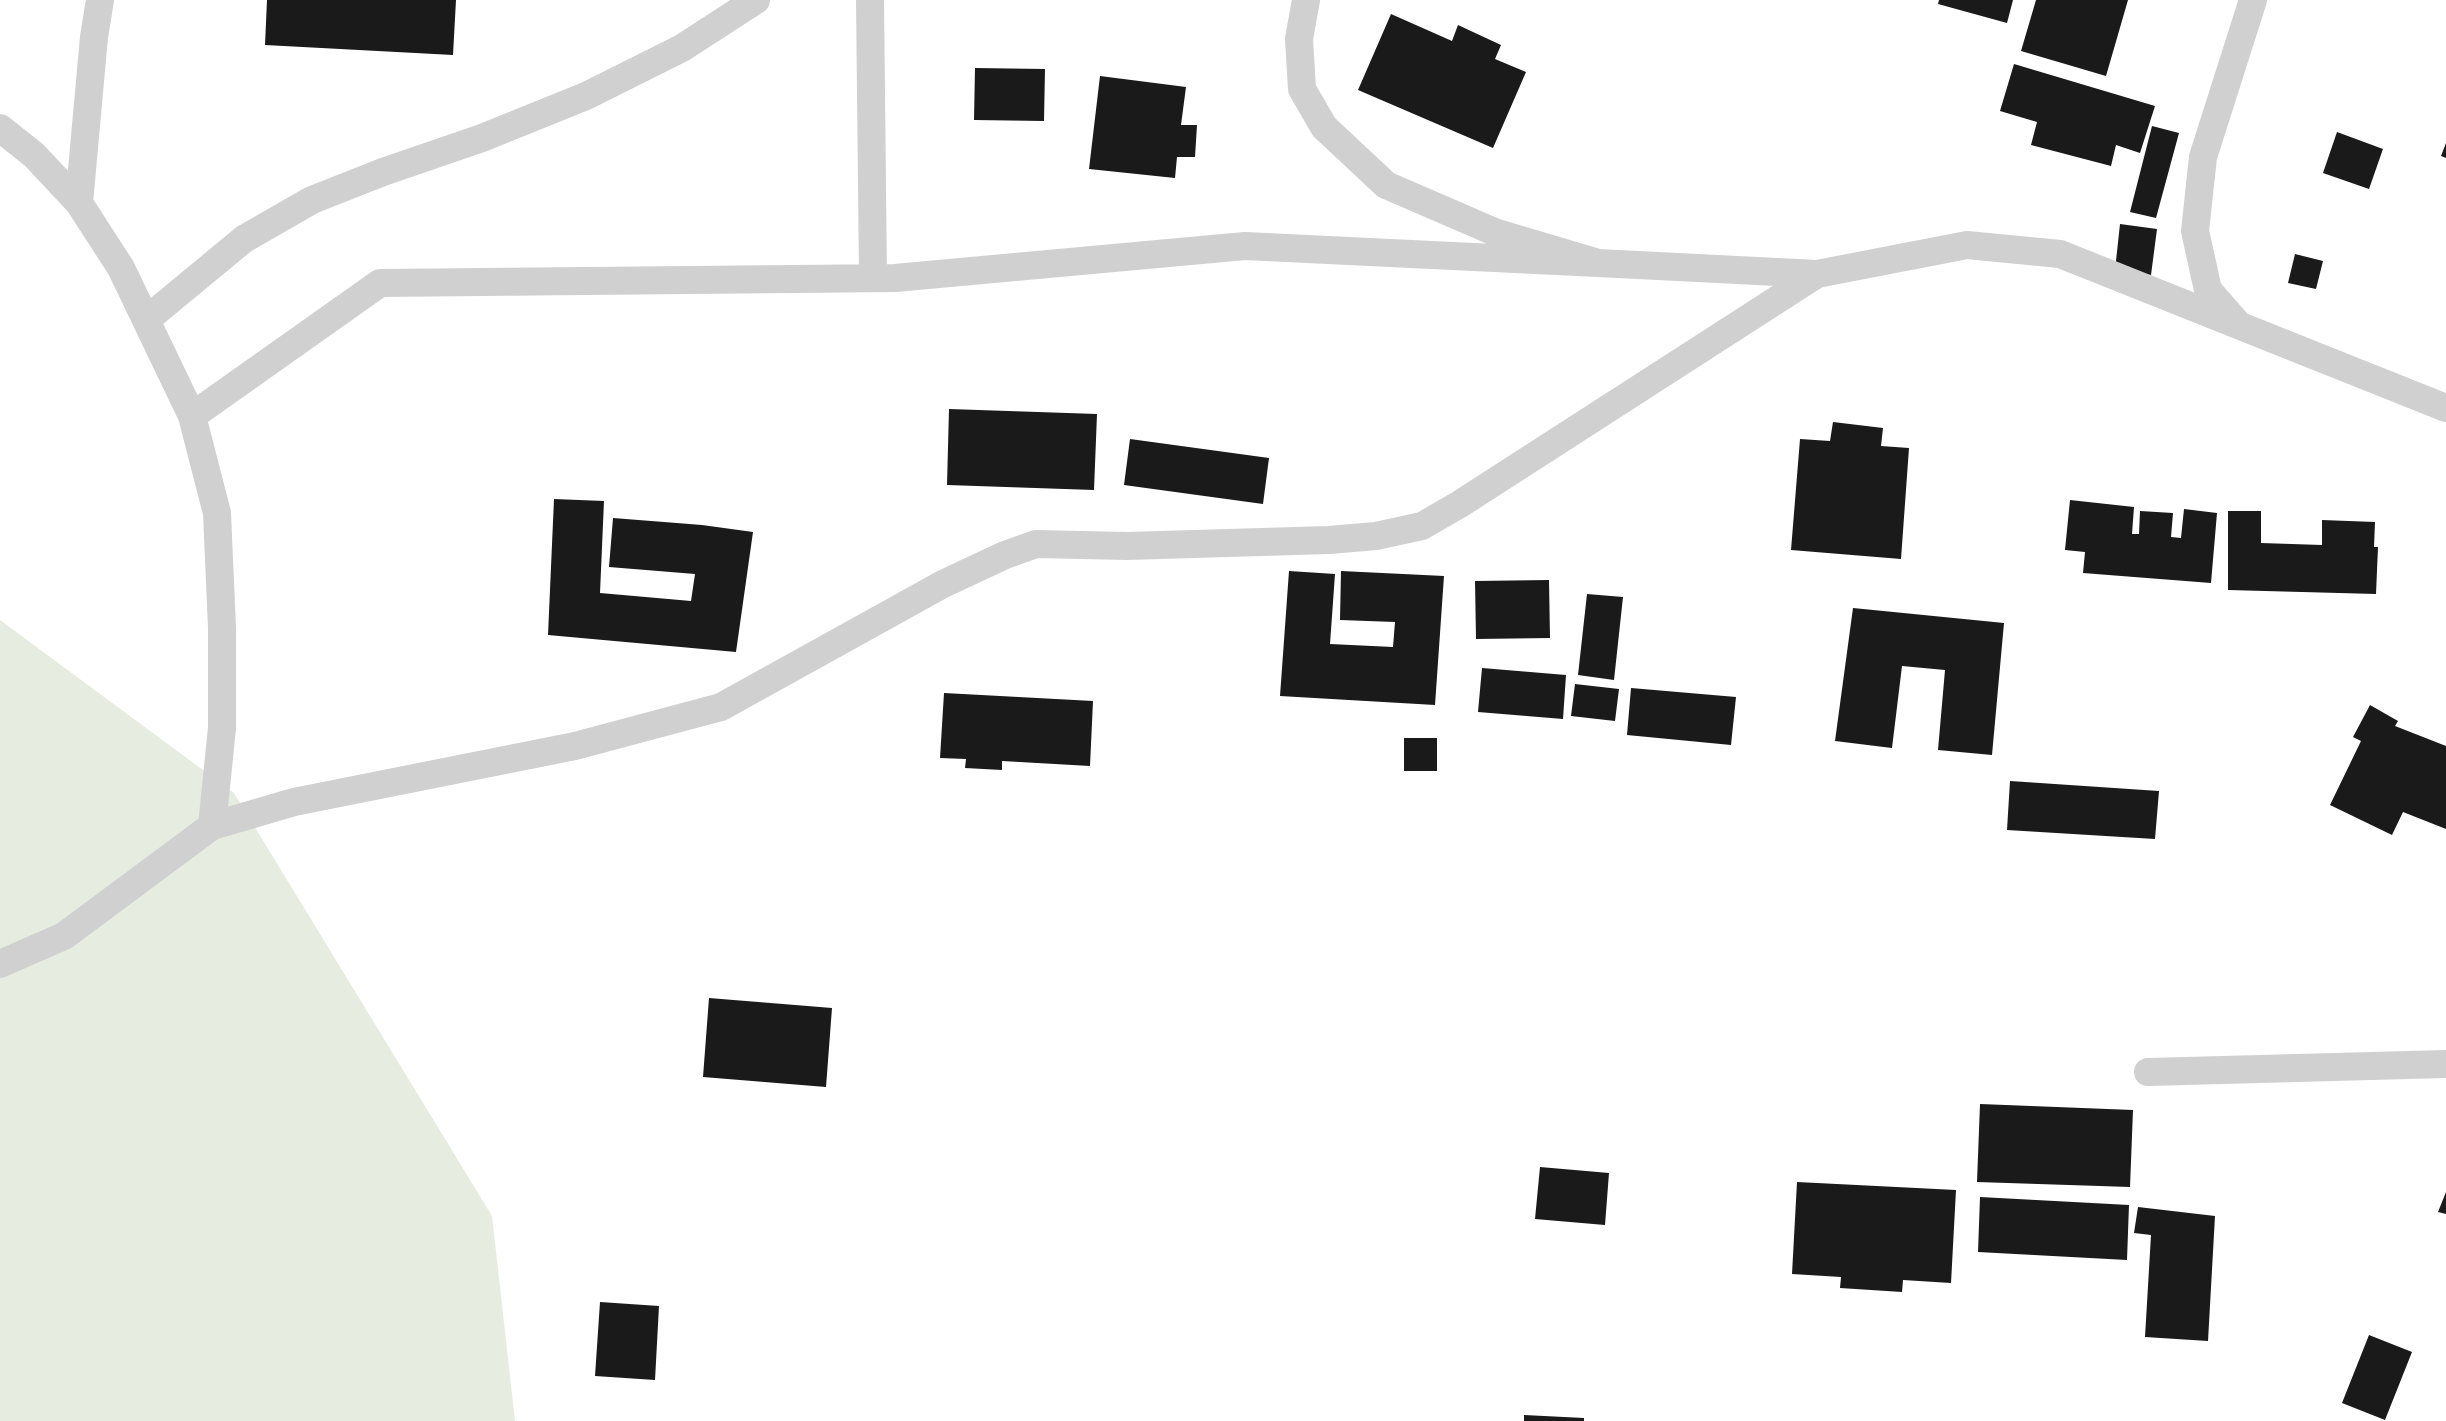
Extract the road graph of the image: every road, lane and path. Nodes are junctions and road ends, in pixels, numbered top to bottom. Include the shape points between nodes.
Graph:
1 (100, 0) edge
2 (756, 0) edge
3 (870, 0) edge
4 (1306, 0) edge
5 (2253, 0) edge
6 (0, 128) edge
7 (79, 203) junction
8 (1598, 264) junction
9 (1817, 274) junction
10 (873, 278) junction
11 (146, 320) junction
12 (2241, 328) junction
13 (2446, 408) edge
14 (192, 416) junction
15 (212, 826) junction
16 (0, 964) edge
17 (2446, 1064) edge
18 (2148, 1072) dead end

1 - 7 street
2 - 11 street via 682,48 586,96 312,200 244,239
3 - 10 street
4 - 8 street via 1299,39 1302,89 1324,127 1386,185 1497,234
5 - 12 street via 2203,157 2195,231 2208,290
6 - 7 street via 34,154
7 - 11 street via 121,268
8 - 9 street
8 - 10 street via 1245,246
9 - 12 street via 1967,245 2060,254
9 - 15 street via 1422,526 1376,536 1329,540 1127,546 1036,544 943,584 721,707 575,746 294,802
10 - 14 street via 380,283
11 - 14 street
12 - 13 street
14 - 15 street via 217,513 218,532 222,728
15 - 16 street via 64,936
17 - 18 street

